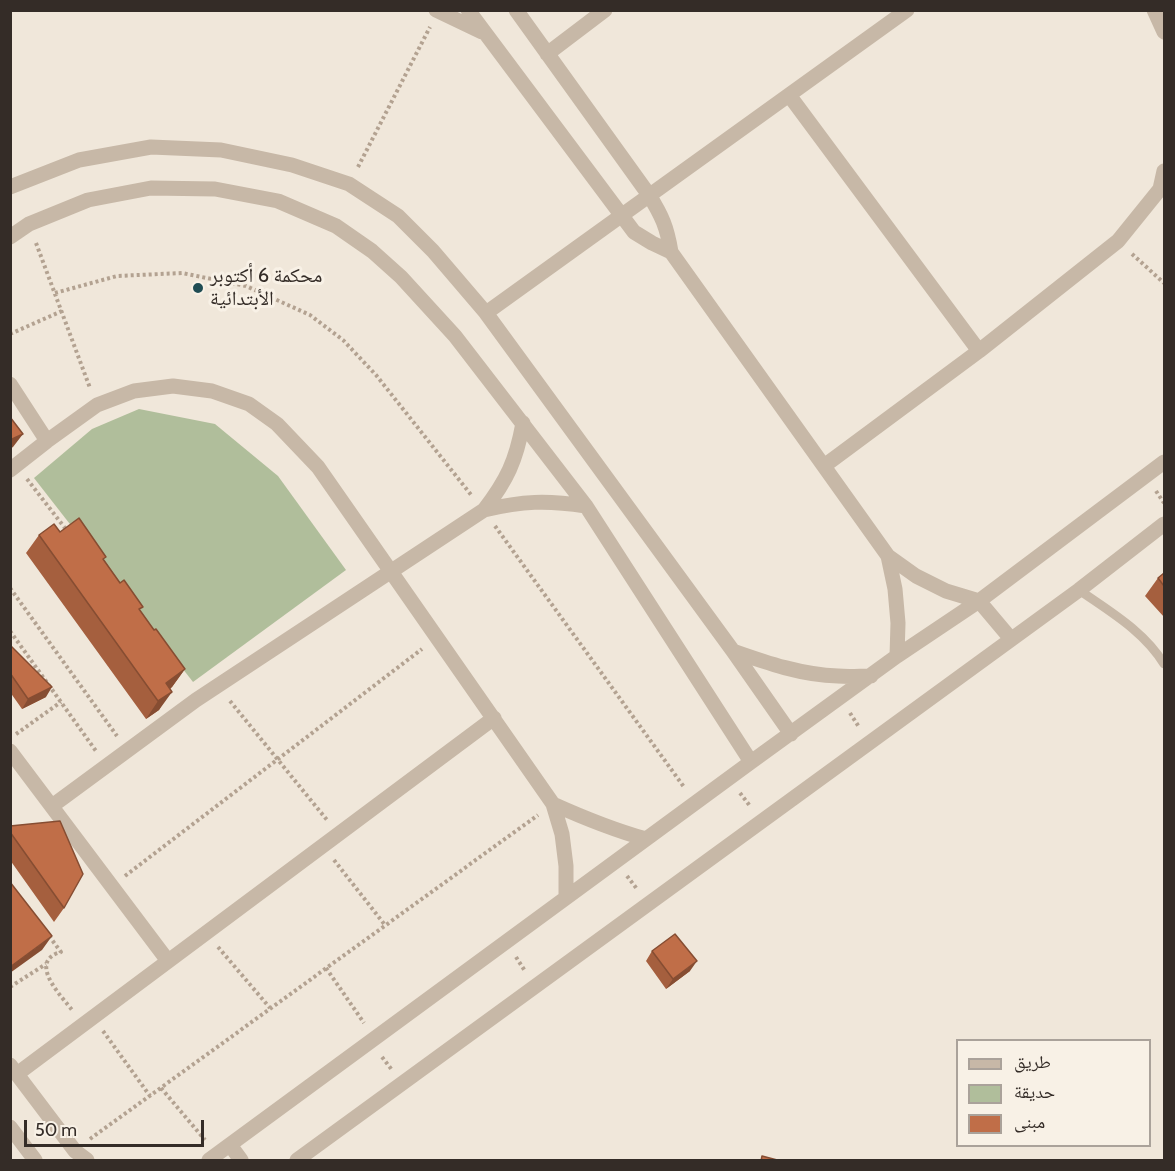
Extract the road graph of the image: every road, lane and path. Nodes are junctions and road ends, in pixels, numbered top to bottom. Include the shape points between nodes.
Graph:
1 (468, 10) edge
2 (516, 10) edge
3 (605, 10) edge
4 (906, 10) edge
5 (1154, 10) edge
6 (437, 11) edge
7 (1164, 32) edge
8 (484, 33) junction
9 (547, 54) junction
10 (789, 95) junction
11 (1164, 171) edge
12 (349, 183) junction
13 (10, 187) edge
14 (649, 195) junction
15 (621, 215) junction
16 (29, 224) junction
17 (10, 237) edge
18 (1118, 241) junction
19 (671, 252) junction
20 (1164, 283) edge
21 (55, 293) junction
22 (62, 311) junction
23 (486, 313) junction
24 (10, 334) edge
25 (979, 351) junction
26 (10, 384) edge
27 (97, 405) junction
28 (523, 423) junction
29 (47, 441) junction
30 (1164, 462) edge
31 (824, 466) junction
32 (14, 468) edge
33 (586, 506) junction
34 (484, 510) junction
35 (1164, 524) edge
36 (74, 541) edge
37 (888, 556) junction
38 (390, 572) junction
39 (10, 588) edge
40 (1079, 590) junction
41 (979, 601) junction
42 (10, 631) edge
43 (437, 638) junction
44 (1011, 639) junction
45 (733, 651) junction
46 (897, 656) junction
47 (1164, 664) edge
48 (871, 676) junction
49 (218, 686) junction
50 (839, 699) junction
51 (61, 702) junction
52 (494, 718) junction
53 (791, 734) junction
54 (10, 738) edge
55 (870, 742) junction
56 (10, 751) edge
57 (128, 751) junction
58 (278, 759) junction
59 (751, 762) junction
60 (107, 766) junction
61 (729, 778) junction
62 (696, 803) junction
63 (553, 804) junction
64 (52, 806) junction
65 (761, 822) junction
66 (339, 834) junction
67 (646, 839) junction
68 (323, 846) junction
69 (617, 861) junction
70 (112, 886) junction
71 (566, 898) junction
72 (647, 905) junction
73 (385, 925) junction
74 (206, 933) junction
75 (48, 935) edge
76 (506, 942) junction
77 (168, 961) junction
78 (46, 964) junction
79 (326, 968) junction
80 (536, 986) junction
81 (10, 987) edge
82 (270, 1008) junction
83 (88, 1021) junction
84 (373, 1040) junction
85 (14, 1069) edge
86 (402, 1084) junction
87 (161, 1088) junction
88 (150, 1096) junction
89 (10, 1127) edge
90 (230, 1145) junction
91 (75, 1150) junction
92 (213, 1158) edge
93 (35, 1161) edge
94 (87, 1161) edge
95 (241, 1161) edge
96 (297, 1161) edge

1 - 8 street
2 - 9 street
3 - 9 street
4 - 10 street
5 - 7 street
6 - 8 street
6 - 12 path
8 - 15 street
9 - 14 street
10 - 14 street
10 - 25 street
11 - 18 street via 1160,189
12 - 13 street via 292,165 221,150 151,147 79,160
12 - 23 street via 398,216 434,251
14 - 15 street
14 - 19 street via 660,212
15 - 19 street via 634,232
15 - 23 street
16 - 17 street
16 - 21 path
16 - 28 street via 88,200 151,188 215,189 278,201 336,226 402,277 455,336
18 - 20 path
18 - 25 street
19 - 31 street
21 - 22 path
21 - 34 path via 117,276 182,273 246,286 310,315 344,340 376,375
22 - 24 path
22 - 27 path
23 - 45 street
25 - 31 street
26 - 29 street
27 - 29 street
27 - 38 street via 134,391 173,386 212,391 249,404 277,424 318,467
28 - 33 street
28 - 34 street via 510,470
29 - 32 street
30 - 41 street
31 - 37 street
32 - 36 path
33 - 34 street via 535,501
33 - 59 street
34 - 38 street
34 - 62 path
35 - 40 street
37 - 41 street via 946,591
37 - 46 street via 895,589
38 - 43 street
38 - 49 street
39 - 57 path
40 - 44 street
40 - 47 lane via 1134,629
41 - 44 street
41 - 46 street
42 - 51 path
43 - 52 street
43 - 58 path
44 - 55 street
45 - 48 street via 801,671
45 - 53 street
46 - 48 street
48 - 50 street
49 - 57 street
49 - 58 path
50 - 53 street
50 - 55 path
51 - 54 path
51 - 60 path
52 - 63 street
52 - 66 street
53 - 59 street
55 - 65 street
56 - 64 street
57 - 60 street
58 - 66 path
58 - 70 path
59 - 61 street
60 - 64 street
61 - 62 street
61 - 65 path
62 - 67 street
63 - 67 street
63 - 71 street via 564,845
63 - 73 path
64 - 70 street
65 - 72 street
66 - 68 street
67 - 69 street
68 - 73 path
68 - 74 street
69 - 71 street
69 - 72 path
70 - 77 street
71 - 76 street
72 - 80 street
73 - 79 path
74 - 77 street
74 - 82 path
75 - 78 path via 61,952
76 - 80 path
76 - 84 street
77 - 83 street
78 - 81 path
78 - 83 path via 47,977
79 - 82 path
79 - 84 path
80 - 86 street
82 - 87 path
83 - 85 street
83 - 88 path
84 - 86 path
84 - 90 street
85 - 91 street
86 - 96 street
87 - 88 path
87 - 92 path
88 - 91 path
89 - 93 street
90 - 92 street
90 - 95 street
91 - 94 street

